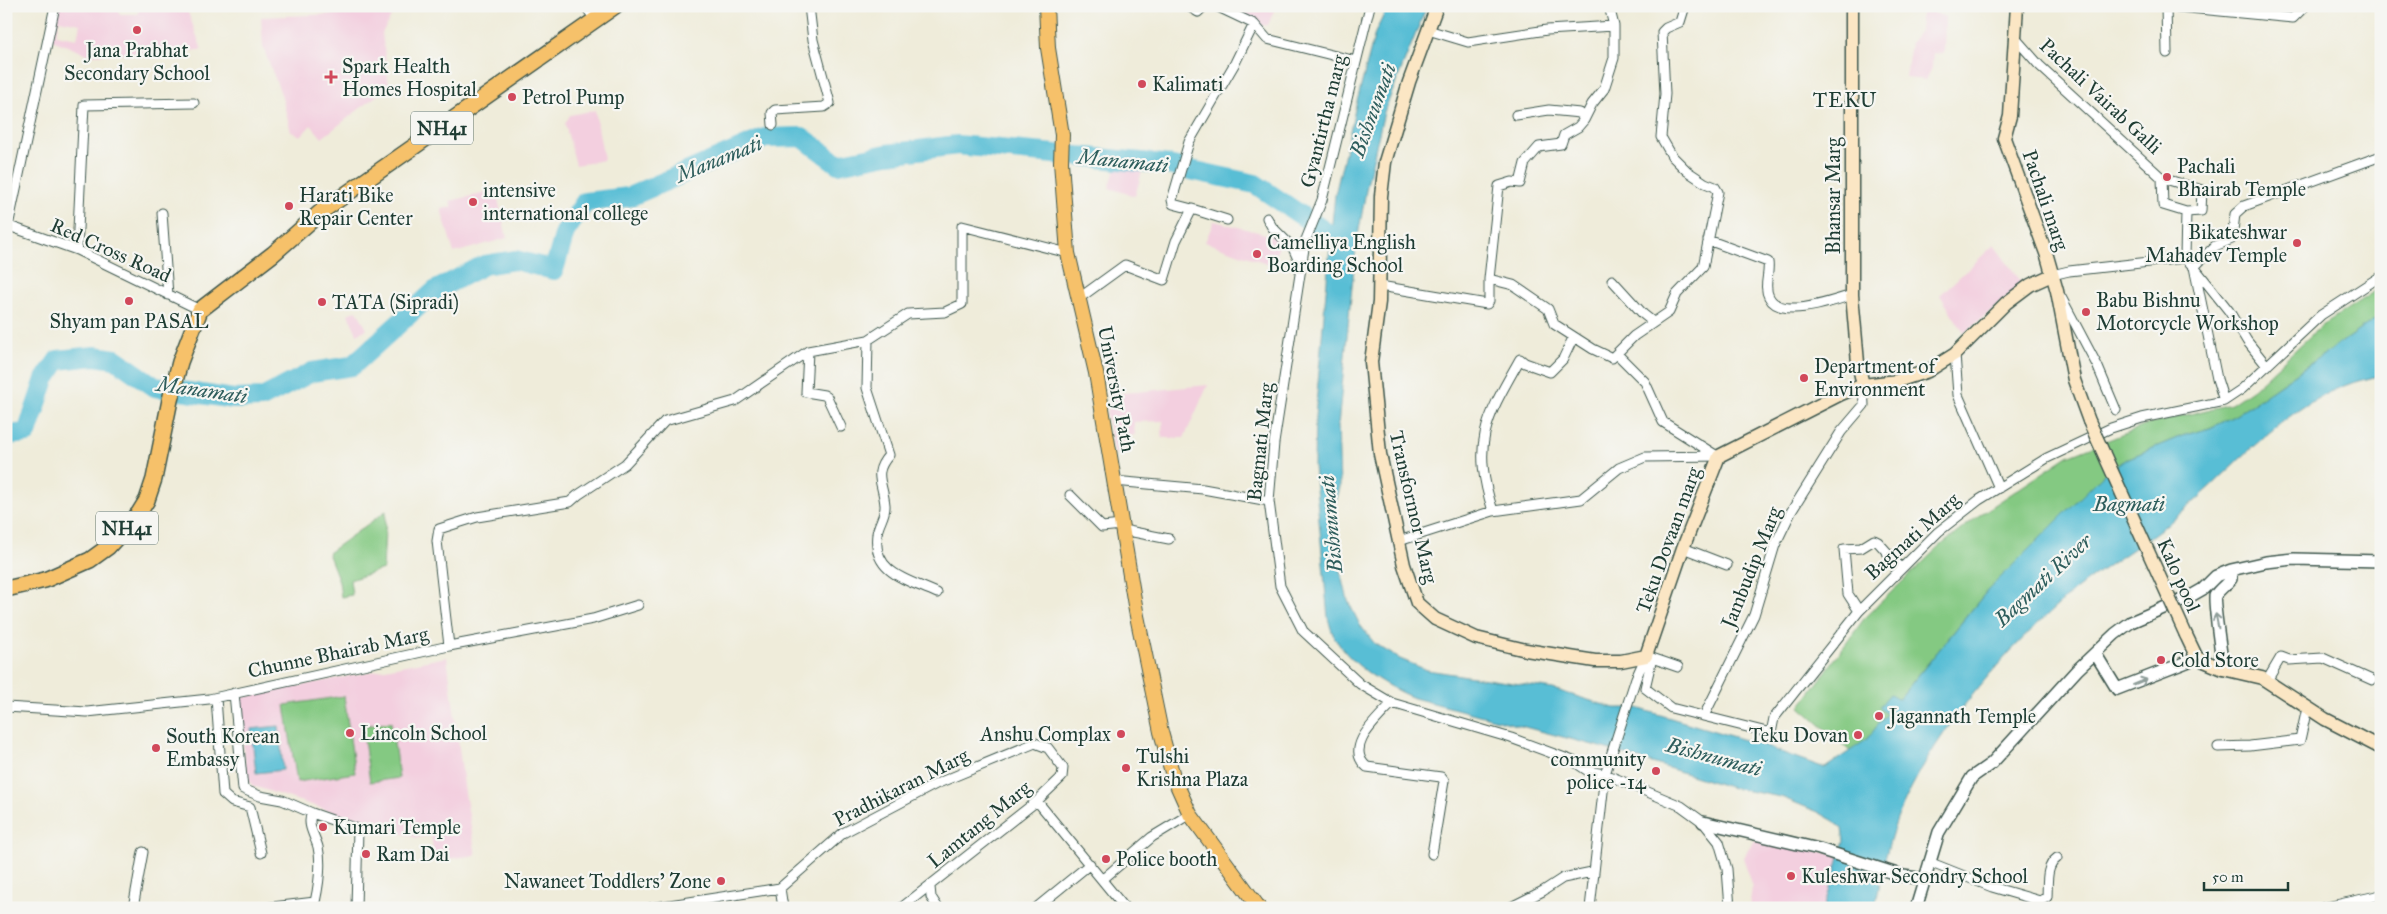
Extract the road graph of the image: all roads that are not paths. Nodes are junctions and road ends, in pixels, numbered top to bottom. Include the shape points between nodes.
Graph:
1 (55, 6) edge
2 (585, 6) edge
3 (615, 6) edge
4 (809, 6) edge
5 (1046, 6) edge
6 (1188, 6) edge
7 (1204, 6) edge
8 (1216, 6) edge
9 (1370, 6) edge
10 (1436, 6) edge
11 (1609, 6) edge
12 (1685, 6) edge
13 (1852, 6) edge
14 (2017, 6) edge
15 (2167, 6) edge
16 (2305, 6) edge
17 (595, 19) junction
18 (1254, 24) junction
19 (1614, 26) junction
20 (1428, 30) junction
21 (2016, 39) junction
22 (2167, 53) dead end
23 (1356, 61) junction
24 (194, 103) dead end
25 (1516, 115) dead end
26 (1584, 120) junction
27 (773, 126) dead end
28 (2381, 156) edge
29 (2162, 178) junction
30 (1192, 209) junction
31 (2186, 212) junction
32 (162, 213) dead end
33 (1267, 218) dead end
34 (1227, 220) dead end
35 (7, 226) edge
36 (1708, 240) junction
37 (1305, 242) joint
38 (77, 250) junction
39 (1068, 253) junction
40 (2185, 258) junction
41 (1301, 266) junction
42 (2194, 267) junction
43 (2052, 275) junction
44 (2381, 276) edge
45 (1489, 279) junction
46 (1612, 280) dead end
47 (1380, 286) junction
48 (2057, 290) junction
49 (168, 295) junction
50 (1852, 295) junction
51 (1078, 299) junction
52 (200, 310) junction
53 (1653, 322) junction
54 (1574, 338) junction
55 (868, 340) junction
56 (808, 351) junction
57 (1618, 354) junction
58 (1954, 354) junction
59 (2267, 366) junction
60 (1863, 385) junction
61 (2224, 401) junction
62 (2082, 404) joint
63 (2116, 410) dead end
64 (841, 427) dead end
65 (1719, 456) junction
66 (1114, 481) junction
67 (1998, 488) junction
68 (1070, 495) dead end
69 (1269, 501) junction
70 (1493, 511) junction
71 (1122, 528) junction
72 (1169, 538) dead end
73 (1399, 541) junction
74 (1682, 548) junction
75 (2381, 562) edge
76 (1727, 565) dead end
77 (1900, 567) junction
78 (2231, 570) junction
79 (6, 589) edge
80 (937, 594) dead end
81 (638, 606) dead end
82 (1859, 611) junction
83 (449, 646) junction
84 (2095, 653) junction
85 (1649, 657) junction
86 (2197, 658) junction
87 (1678, 667) dead end
88 (2223, 669) junction
89 (2372, 680) dead end
90 (2277, 687) junction
91 (234, 692) junction
92 (216, 698) junction
93 (1392, 703) junction
94 (6, 707) edge
95 (2307, 708) junction
96 (1704, 716) junction
97 (2218, 747) dead end
98 (2381, 748) edge
99 (1055, 759) joint
100 (1605, 774) junction
101 (1037, 801) junction
102 (312, 813) junction
103 (1190, 814) junction
104 (1703, 822) junction
105 (142, 852) dead end
106 (261, 853) dead end
107 (1432, 854) dead end
108 (2057, 858) dead end
109 (1929, 862) junction
110 (1090, 864) junction
111 (1592, 872) junction
112 (1103, 879) junction
113 (1924, 879) junction
114 (930, 887) junction
115 (780, 888) junction
116 (2381, 895) edge
117 (300, 905) edge
118 (133, 908) edge
119 (264, 908) edge
120 (356, 908) edge
121 (650, 908) edge
122 (783, 908) edge
123 (901, 908) edge
124 (938, 908) edge
125 (1036, 908) edge
126 (1125, 908) edge
127 (1258, 908) edge
128 (1509, 908) edge
129 (1590, 908) edge
130 (1730, 908) edge
131 (1916, 908) edge
132 (2322, 908) edge

1 - 35 street
2 - 17 street
3 - 17 highway, NH41
4 - 27 street via 813,40 830,104 824,108 779,108 772,113
5 - 39 main road, University Path via 1048,48 1062,135
6 - 7 street via 1200,12
8 - 18 street
9 - 23 street, Gyantirtha marg
10 - 20 main road, Transformor Marg
11 - 19 street
12 - 36 street via 1680,22 1662,32 1665,94 1661,137 1672,156 1687,171 1718,192
13 - 50 main road, Bhansar Marg
14 - 21 main road, Pachali marg
15 - 16 street via 2293,18
15 - 22 street
17 - 52 highway, NH41 via 542,60 322,210 273,254
18 - 23 street via 1266,39
18 - 30 street via 1189,142 1172,203
19 - 20 street via 1546,30 1468,42
19 - 26 street via 1614,58 1604,90
20 - 47 main road, Transformor Marg via 1385,162 1381,196
21 - 29 street, Pachali Vairab Galli
21 - 43 main road, Pachali marg via 2010,116 2004,138
23 - 37 street, Gyantirtha marg via 1322,200
24 - 38 street via 84,105
25 - 26 street via 1550,110 1580,112
26 - 45 street via 1564,135 1561,144 1539,146 1525,164 1520,183 1499,186
28 - 42 street via 2244,206 2235,214 2232,239 2215,246
29 - 31 street, Pachali Vairab Galli via 2163,205
29 - 31 street, Pachali Vairab Galli via 2202,190 2201,212
30 - 34 street
30 - 51 street via 1176,242 1164,280 1125,265
31 - 40 street
32 - 49 street
33 - 41 street via 1292,248
35 - 38 street, Red Cross Road
36 - 50 street via 1768,262 1766,285 1769,297 1777,306 1794,309
36 - 53 street via 1703,267 1677,294 1669,312
37 - 41 street, Bagmati Marg
38 - 49 street, Red Cross Road
39 - 51 main road, University Path
39 - 55 street, Chunne Bhairab Marg via 962,226 962,304 945,312 908,314
40 - 42 street
40 - 43 street
41 - 69 street, Bagmati Marg via 1274,443
42 - 59 street
42 - 61 street via 2216,379
43 - 48 main road, Pachali marg
43 - 58 main road, Teku Dovaan marg via 2030,285 2006,303
44 - 59 street via 2321,315
45 - 47 street via 1487,304
45 - 54 street via 1513,285 1548,309 1554,324
46 - 53 street
47 - 73 main road, Transformor Marg via 1371,362 1380,454
48 - 62 main road, Pachali marg via 2074,380
48 - 63 street via 2090,351
49 - 52 street, Red Cross Road
50 - 60 main road, Bhansar Marg
51 - 66 main road, University Path via 1096,373
52 - 79 highway, NH41 via 180,362 147,500 108,547 71,570
53 - 57 street
54 - 57 street via 1612,358
54 - 70 street via 1563,359 1550,372 1525,364 1520,359 1491,410 1484,429 1482,452 1485,487
55 - 56 street, Chunne Bhairab Marg
55 - 80 street via 867,388 889,455 880,465 886,510 877,533 877,548 880,559 897,577
56 - 64 street via 806,392 824,395
56 - 83 street, Chunne Bhairab Marg via 735,400 665,421 625,464 570,502 477,517 439,529
57 - 65 street via 1645,382 1662,422
58 - 60 main road, Teku Dovaan marg via 1928,371 1897,381
58 - 67 street via 1958,395
59 - 61 street
60 - 65 main road, Teku Dovaan marg
60 - 96 street, Jambudip Marg via 1864,405 1841,432 1791,512 1775,545 1754,615
61 - 67 street, Bagmati Marg via 2142,418 2111,428 2048,458
62 - 86 main road, Kalo pool, bridge
65 - 70 street via 1645,457 1619,468 1581,499
65 - 74 main road, Teku Dovaan marg
66 - 69 street via 1203,489
66 - 71 main road, University Path
67 - 77 street, Bagmati Marg via 1945,526
68 - 71 street via 1102,527
69 - 93 street, Bagmati Marg via 1280,586 1303,631 1360,684
70 - 73 street
71 - 72 street
71 - 103 main road, University Path via 1159,723 1173,776
73 - 85 main road, Transformor Marg via 1417,603 1435,619 1476,638 1526,650 1595,661
74 - 76 street
74 - 85 main road, Teku Dovaan marg
75 - 78 street via 2294,559
77 - 82 street, Bagmati Marg
77 - 82 street via 1874,540 1861,548 1844,550 1848,594
78 - 84 street via 2216,576 2189,597 2131,622
88 -> 78 street via 2214,603 2215,595 2231,578
81 - 83 street via 593,619
82 - 96 street, Bagmati Marg via 1774,718 1771,733
83 - 91 street, Chunne Bhairab Marg
84 -> 86 street via 2117,689
84 - 109 street via 1992,763 1972,777 1939,832
85 - 87 street
85 - 96 street via 1644,684 1646,690 1671,708
85 - 100 street, Teku Dovaan marg via 1636,678
86 - 88 main road
88 - 90 main road via 2262,678
89 - 90 street via 2323,658 2290,660 2281,657 2268,679
90 - 95 main road
91 - 92 street, Chunne Bhairab Marg
91 - 102 street via 243,789
92 - 94 street, Chunne Bhairab Marg via 87,712
92 - 106 street via 224,794 232,802 250,806
93 - 100 street, Bagmati Marg via 1511,738 1573,761 1588,771
93 - 107 street via 1365,733 1358,753 1360,761 1367,767 1441,777 1444,782
95 - 97 street via 2300,740
95 - 98 main road
99 - 101 street, Lamtang Marg via 1063,768 1062,777
99 - 115 street, Pradhikaran Marg via 1048,748 1034,743 936,784 843,833
100 - 104 street, Bagmati Marg via 1681,806
100 - 111 street
101 - 110 street
101 - 114 street, Lamtang Marg
102 - 117 street via 310,824 318,848 320,878 315,902
102 - 120 street via 358,828
103 - 112 street via 1152,837
103 - 127 main road, University Path
104 - 113 street via 1819,849 1903,876
104 - 130 street, Bagmati Marg via 1719,842 1727,869
105 - 118 street
108 - 109 street via 2048,870 2048,897 2040,901 1992,887
109 - 113 street
110 - 112 street
110 - 125 street
111 - 128 street via 1563,878
111 - 129 street
112 - 126 street
113 - 131 street
114 - 123 street, Lamtang Marg
114 - 124 street via 931,897
115 - 121 street
115 - 122 street
116 - 132 street
117 - 119 street

